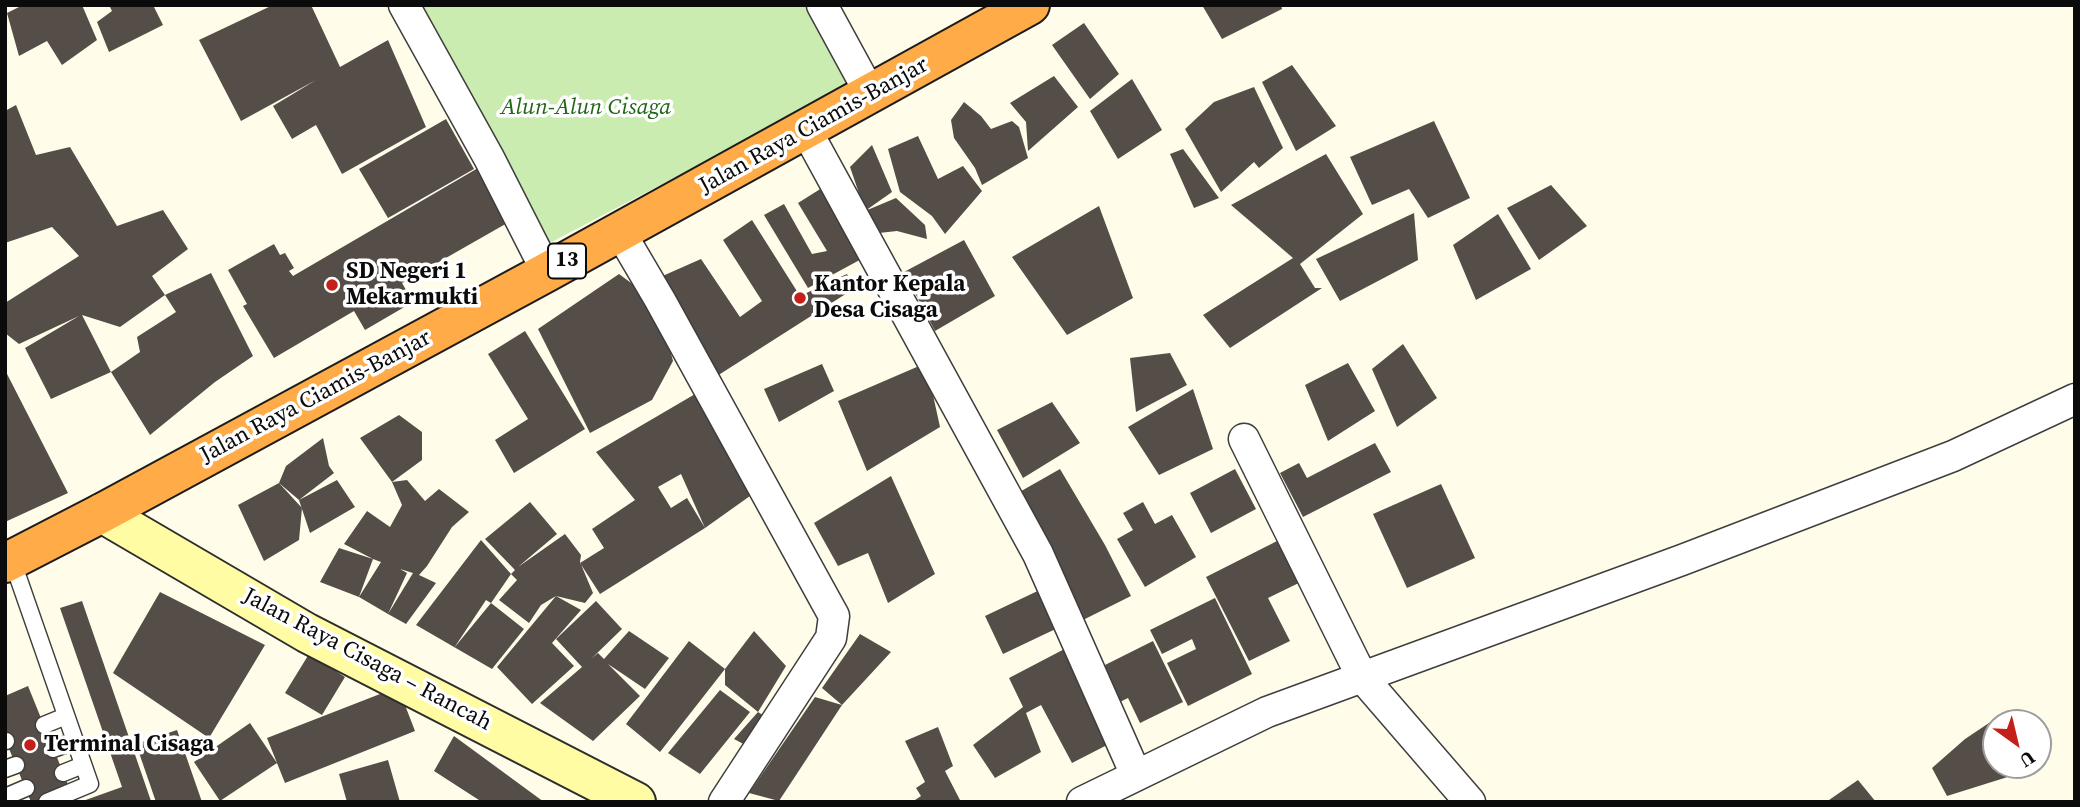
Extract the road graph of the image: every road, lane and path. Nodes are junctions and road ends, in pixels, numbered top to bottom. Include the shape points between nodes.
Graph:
1 (404, 5) edge
2 (822, 5) edge
3 (1030, 5) edge
4 (871, 95) junction
5 (806, 131) junction
6 (620, 232) junction
7 (547, 272) junction
8 (2075, 399) edge
9 (1244, 439) dead end
10 (102, 513) junction
11 (9, 561) edge
12 (1362, 677) junction
13 (66, 716) junction
14 (44, 725) dead end
15 (75, 741) junction
16 (53, 749) dead end
17 (83, 765) junction
18 (63, 773) dead end
19 (1136, 775) junction
20 (26, 788) dead end
21 (5, 797) edge
22 (47, 802) edge
23 (636, 802) edge
24 (724, 802) edge
25 (1082, 802) edge
26 (1470, 802) edge

1 - 7 street
2 - 4 street
3 - 4 highway, Jalan Raya Ciamis-Banjar / 13
4 - 5 highway, Jalan Raya Ciamis-Banjar / 13
5 - 6 highway, Jalan Raya Ciamis-Banjar / 13
5 - 19 street via 1038,554
6 - 7 highway, Jalan Raya Ciamis-Banjar / 13
6 - 24 street via 834,616 831,638
7 - 10 highway, Jalan Raya Ciamis-Banjar / 13
8 - 12 street via 1953,456
9 - 12 street
10 - 11 highway, Jalan Raya Ciamis-Banjar / 13
10 - 23 main road, Jalan Raya Cisaga – Rancah via 307,633
11 - 13 lane
12 - 19 street via 1267,712
12 - 26 street
13 - 14 lane
13 - 15 lane
15 - 16 lane
15 - 17 lane
17 - 18 lane
17 - 22 lane via 90,784
19 - 25 street
20 - 21 lane

